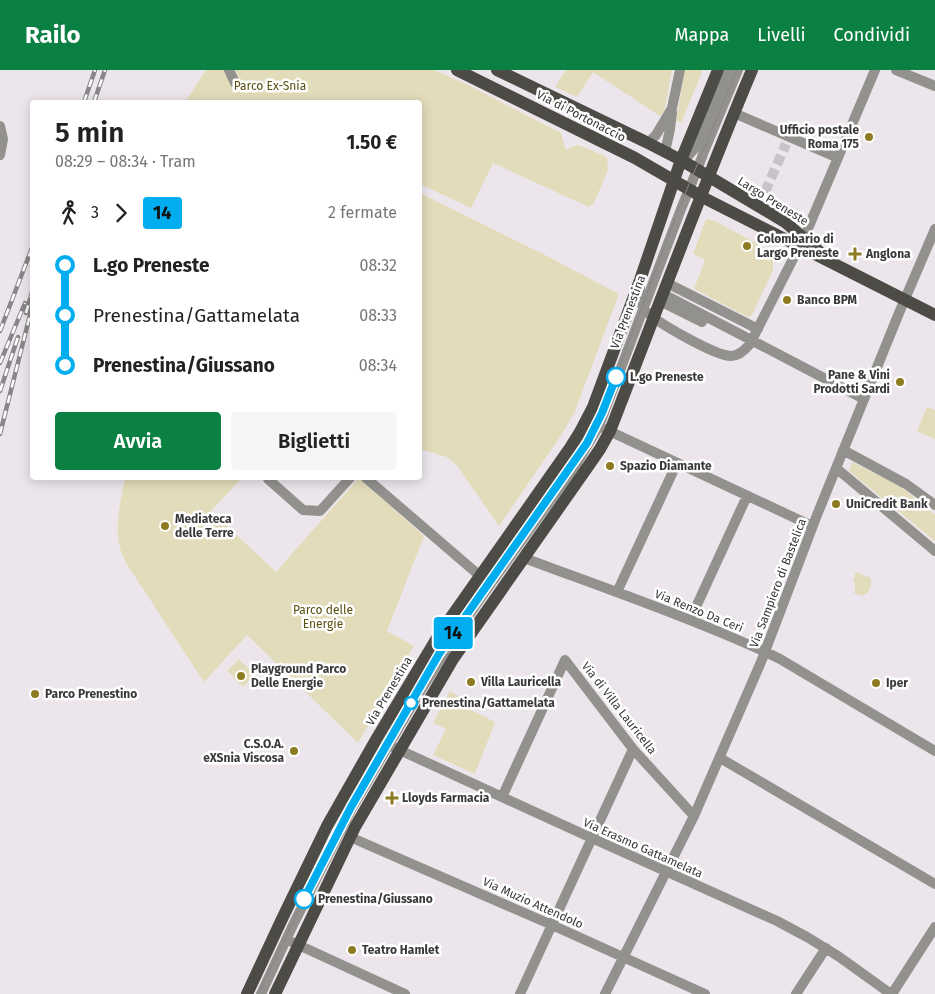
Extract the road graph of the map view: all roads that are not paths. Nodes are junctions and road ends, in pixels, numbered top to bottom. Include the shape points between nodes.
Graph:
1 (229, 70) edge
2 (457, 70) edge
3 (497, 70) edge
4 (680, 70) edge
5 (718, 70) edge
6 (730, 70) edge
7 (738, 70) edge
8 (752, 70) edge
9 (875, 70) edge
10 (896, 70) edge
11 (235, 83) dead end
12 (935, 86) edge
13 (576, 108) junction
14 (672, 108) junction
15 (734, 113) junction
16 (568, 125) junction
17 (0, 126) edge
18 (646, 142) junction
19 (666, 152) junction
20 (0, 155) edge
21 (838, 158) junction
22 (681, 160) junction
23 (703, 174) junction
24 (674, 180) junction
25 (694, 192) junction
26 (935, 229) edge
27 (802, 242) junction
28 (640, 280) junction
29 (664, 292) junction
30 (905, 300) junction
31 (649, 313) junction
32 (935, 315) edge
33 (755, 335) junction
34 (864, 399) junction
35 (604, 428) junction
36 (843, 450) junction
37 (676, 463) junction
38 (836, 468) junction
39 (269, 480) edge
40 (348, 480) edge
41 (368, 480) edge
42 (747, 496) junction
43 (935, 506) edge
44 (812, 526) junction
45 (935, 551) edge
46 (524, 558) junction
47 (480, 576) junction
48 (617, 592) junction
49 (690, 620) junction
50 (766, 652) junction
51 (377, 738) junction
52 (394, 748) junction
53 (634, 748) junction
54 (935, 751) edge
55 (720, 758) junction
56 (502, 797) junction
57 (694, 816) junction
58 (350, 837) junction
59 (592, 838) junction
60 (667, 872) junction
61 (935, 884) edge
62 (552, 924) junction
63 (935, 927) edge
64 (280, 937) junction
65 (298, 945) junction
66 (826, 948) junction
67 (624, 957) junction
68 (247, 994) edge
69 (261, 994) edge
70 (275, 994) edge
71 (405, 994) edge
72 (520, 994) edge
73 (605, 994) edge
74 (705, 994) edge
75 (796, 994) edge
76 (892, 994) edge

1 - 11 street
2 - 16 main road, Via di Portonaccio
3 - 13 main road, Via di Portonaccio
4 - 14 street
5 - 22 main road
6 - 22 street via 697,146
7 - 23 street via 705,149
8 - 15 main road
9 - 21 street, Largo Preneste
10 - 12 street
13 - 16 street
13 - 18 main road, Via di Portonaccio
14 - 18 street via 656,135
14 - 19 street
15 - 21 street
15 - 23 main road
16 - 24 main road, Via di Portonaccio
17 - 20 street via 3,139
18 - 19 main road, Via di Portonaccio
19 - 22 main road, Via di Portonaccio
21 - 27 street, Largo Preneste
22 - 23 main road, Via di Portonaccio
22 - 24 main road
23 - 25 main road
23 - 27 main road, Largo Preneste via 785,222
24 - 25 main road, Via di Portonaccio
24 - 28 main road
25 - 27 main road, Largo Preneste
25 - 29 main road
25 - 31 street, Via Prenestina via 681,209
26 - 30 street, Via Sampiero di Bastelica
27 - 30 main road via 834,263
27 - 33 street, Largo Preneste
28 - 31 street via 640,296
28 - 47 main road, Via Prenestina via 585,424
29 - 31 main road
29 - 33 street
29 - 33 street via 742,336
30 - 32 main road
30 - 34 street, Via Sampiero di Bastelica
31 - 33 street, Largo Preneste via 698,343 728,356 742,352
31 - 35 main road
33 - 34 street
34 - 36 street, Via Sampiero di Bastelica
35 - 37 street
35 - 46 main road, Via Prenestina via 595,457
35 - 52 street, Via Prenestina via 450,643
36 - 38 street, Via Sampiero di Bastelica
36 - 43 street via 906,484
37 - 42 street
37 - 48 street
38 - 44 street, Via Sampiero di Bastelica
38 - 45 street
39 - 40 street via 303,510 320,511
41 - 47 street
42 - 44 street
42 - 49 street
44 - 50 street, Via Sampiero di Bastelica
46 - 48 street, Via Renzo Da Ceri
46 - 52 main road, Via Prenestina
47 - 51 main road, Via Prenestina via 435,642
48 - 49 street, Via Renzo Da Ceri
49 - 50 street, Via Renzo Da Ceri
50 - 54 street, Via Renzo Da Ceri
50 - 55 street, Via Sampiero di Bastelica
51 - 52 street, Via Erasmo Gattamelata
51 - 64 main road, Via Prenestina via 327,826
52 - 56 street, Via Erasmo Gattamelata
52 - 58 main road, Via Prenestina
52 - 64 street, Via Prenestina via 352,808
53 - 56 street, Via di Villa Lauricella via 565,660
53 - 57 street, Via di Villa Lauricella
53 - 59 street
55 - 57 street, Via Sampiero di Bastelica
55 - 61 street
56 - 59 street, Via Erasmo Gattamelata
57 - 60 street, Via Sampiero di Bastelica
58 - 62 street, Via Muzio Attendolo
58 - 65 main road, Via Prenestina
59 - 60 street, Via Erasmo Gattamelata
59 - 62 street
60 - 66 street, Via Erasmo Gattamelata via 777,921
60 - 67 street, Via Sampiero di Bastelica
62 - 67 street, Via Muzio Attendolo
62 - 72 street
63 - 76 street
64 - 65 street
64 - 68 main road, Via Prenestina
64 - 69 street, Via Prenestina
65 - 70 main road, Via Prenestina
65 - 71 street
66 - 75 street
66 - 76 street, Via Erasmo Gattamelata
67 - 73 street, Via Sampiero di Bastelica
67 - 74 street, Via Muzio Attendolo

